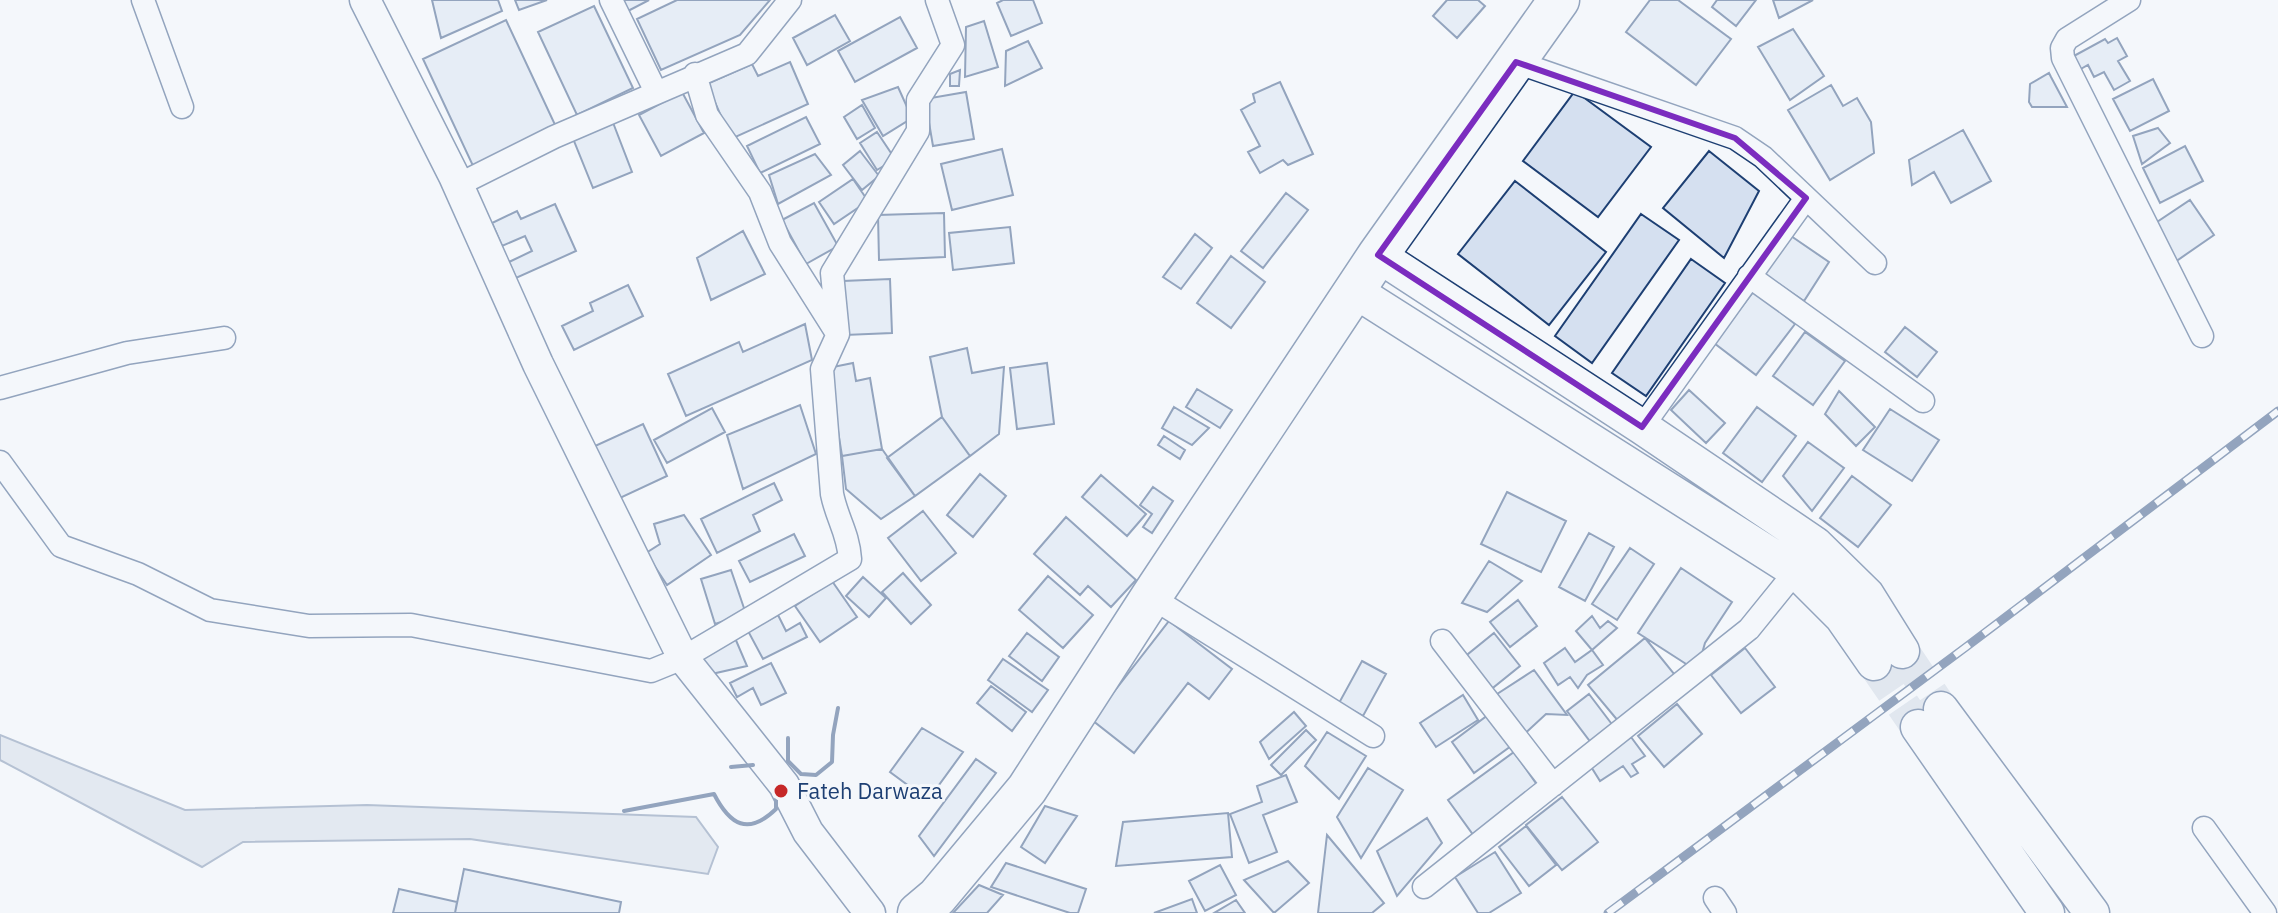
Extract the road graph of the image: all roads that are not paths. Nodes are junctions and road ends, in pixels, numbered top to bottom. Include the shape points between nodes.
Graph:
1 (143, 0) edge
2 (365, 0) edge
3 (611, 0) edge
4 (790, 0) edge
5 (937, 0) edge
6 (1559, 0) edge
7 (2129, 0) edge
8 (1516, 62) junction
9 (695, 74) junction
10 (656, 92) junction
11 (182, 107) dead end
12 (458, 185) junction
13 (1806, 198) junction
14 (1378, 255) junction
15 (1875, 263) dead end
16 (1749, 276) junction
17 (1355, 291) junction
18 (838, 334) junction
19 (2202, 336) dead end
20 (224, 338) dead end
21 (0, 388) edge
22 (1923, 401) dead end
23 (1642, 427) junction
24 (0, 462) edge
25 (1796, 571) junction
26 (1151, 597) junction
27 (1442, 641) dead end
28 (683, 658) junction
29 (1373, 736) dead end
30 (1553, 785) junction
31 (2204, 828) dead end
32 (1424, 887) dead end
33 (930, 908) edge
34 (870, 913) edge
35 (2047, 913) edge
36 (2092, 913) edge
37 (2265, 913) edge

1 - 11 street
2 - 12 main road
3 - 10 street
4 - 9 street via 747,54
5 - 18 street via 953,45 918,100 918,131 832,273
6 - 8 highway
7 - 19 street via 2067,39 2063,58
8 - 13 street via 1735,138
8 - 14 highway
9 - 10 street
9 - 18 street via 707,115 760,192 780,243
10 - 12 street
12 - 28 main road via 538,364
13 - 15 street
13 - 16 street
14 - 17 highway
14 - 23 main road
16 - 22 street
16 - 23 street
17 - 25 main road
17 - 26 highway
18 - 28 street via 822,369 832,494 849,539 850,559
20 - 21 street via 127,353
23 - 25 main road via 1815,544 1867,595 1888,657
24 - 28 street via 61,546 138,574 210,610 309,626 411,625 651,671
25 - 30 street via 1749,629
26 - 29 street
26 - 33 highway via 1027,789
27 - 30 street
28 - 34 main road via 784,785 808,832
30 - 32 street
31 - 37 street
35 - 36 main road via 1930,718

